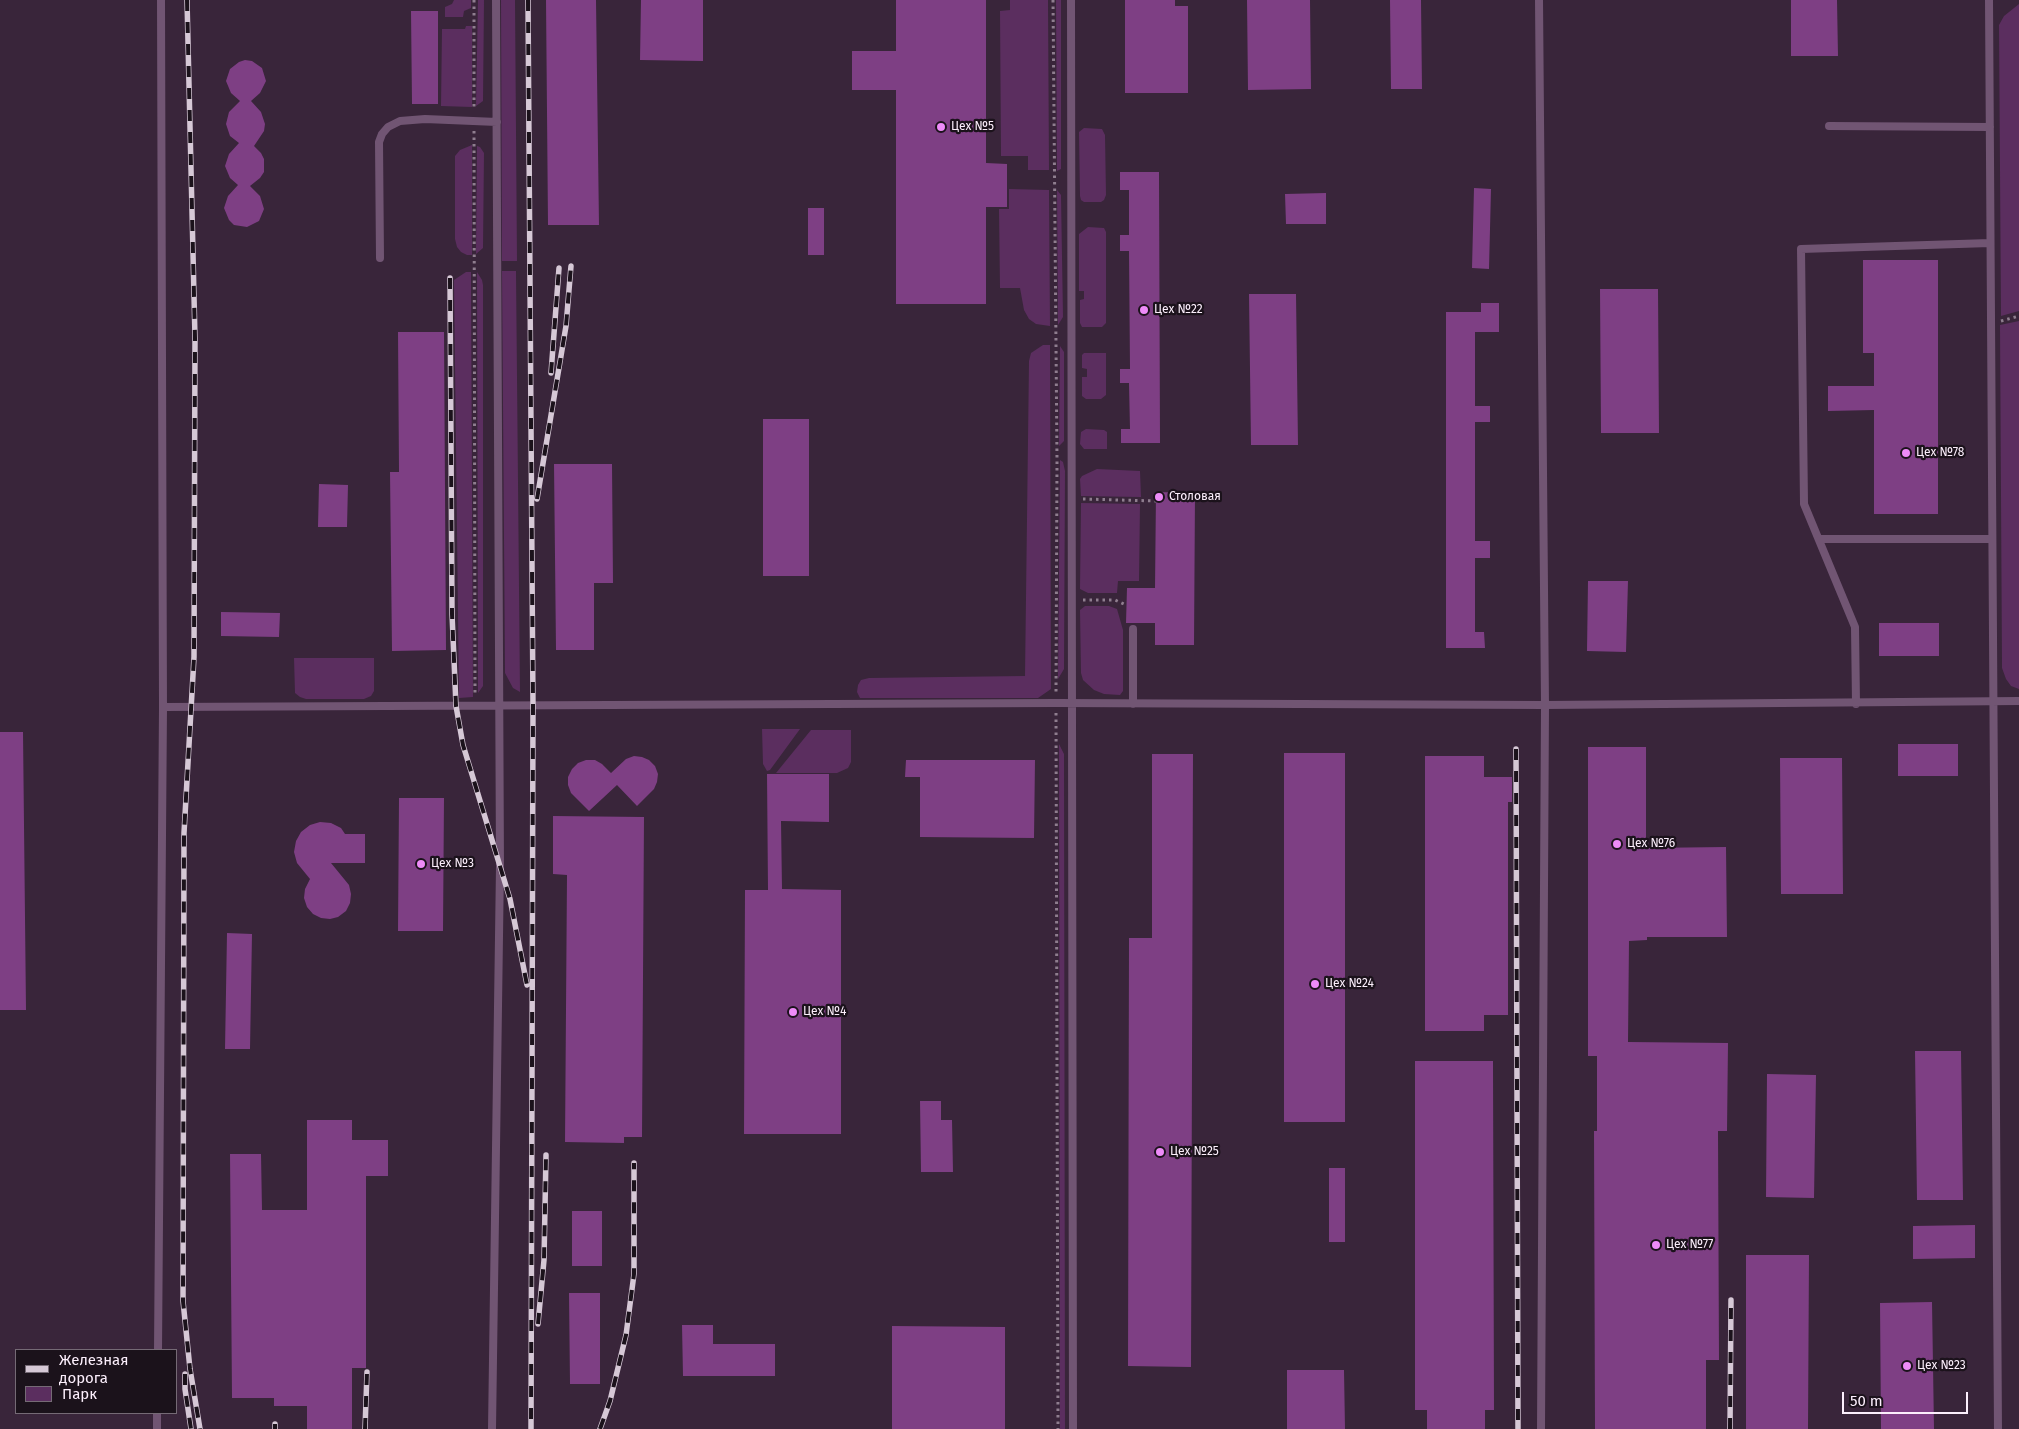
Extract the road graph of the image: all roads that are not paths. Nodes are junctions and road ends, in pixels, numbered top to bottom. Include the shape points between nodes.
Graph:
1 (160, 0) edge
2 (496, 0) edge
3 (1071, 0) edge
4 (1539, 0) edge
5 (1989, 0) edge
6 (497, 122) junction
7 (1829, 126) dead end
8 (1990, 126) junction
9 (1990, 242) junction
10 (380, 258) dead end
11 (1819, 539) junction
12 (1992, 539) junction
13 (1133, 629) dead end
14 (2019, 701) edge
15 (1992, 702) junction
16 (1073, 704) junction
17 (1133, 704) junction
18 (1856, 704) junction
19 (1545, 705) junction
20 (500, 706) junction
21 (163, 707) junction
22 (158, 1349) edge
23 (158, 1414) edge
24 (157, 1429) edge
25 (492, 1429) edge
26 (1073, 1429) edge
27 (1540, 1429) edge
28 (1998, 1429) edge

1 - 21 lane
2 - 6 lane
3 - 16 lane
4 - 19 lane
5 - 8 lane
6 - 10 lane via 400,121 388,127 379,142
6 - 20 lane
7 - 8 lane
8 - 9 lane
9 - 11 lane via 1801,249 1804,504
9 - 12 lane
11 - 12 lane
11 - 18 lane via 1855,627
12 - 15 lane
13 - 17 lane
14 - 15 lane
15 - 18 lane
15 - 28 lane
16 - 17 lane
16 - 20 lane
16 - 26 lane
17 - 19 lane
18 - 19 lane
19 - 27 lane
20 - 21 lane
20 - 25 lane
21 - 22 lane
23 - 24 lane

